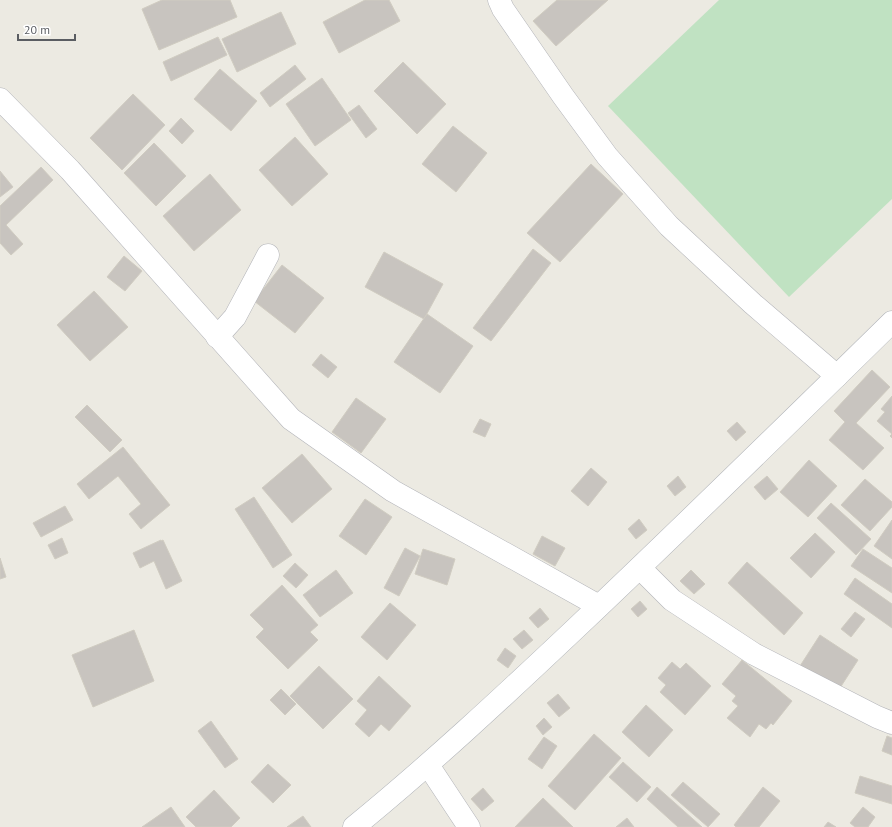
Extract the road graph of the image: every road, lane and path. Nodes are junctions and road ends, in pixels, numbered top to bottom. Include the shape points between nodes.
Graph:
1 (499, 0) edge
2 (0, 99) edge
3 (268, 256) dead end
4 (892, 322) edge
5 (217, 337) junction
6 (837, 376) junction
7 (640, 568) junction
8 (600, 606) junction
9 (892, 722) edge
10 (428, 765) junction
11 (354, 827) edge
12 (469, 827) edge

1 - 6 street via 563,96 607,156 668,226
2 - 5 street via 70,170
3 - 5 street via 235,317
4 - 6 street
5 - 8 street via 292,419 387,487
6 - 7 street
7 - 8 street
7 - 9 street via 672,600 754,654 877,717
8 - 10 street
10 - 11 street
10 - 12 street

